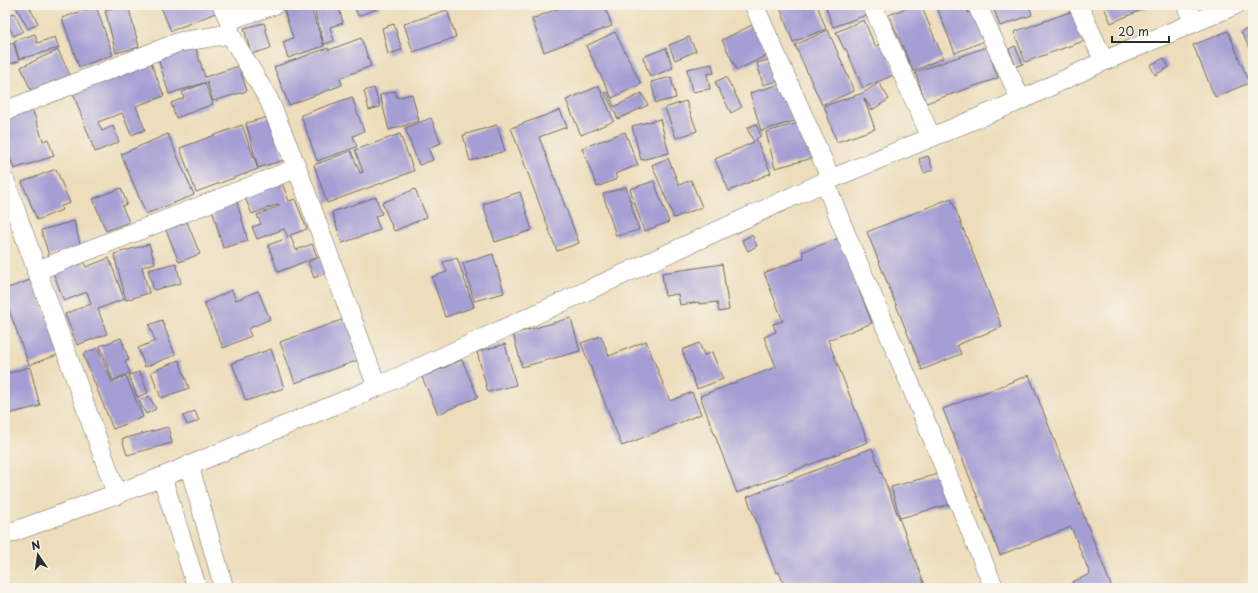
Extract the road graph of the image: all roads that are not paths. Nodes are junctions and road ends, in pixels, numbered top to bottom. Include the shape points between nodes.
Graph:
1 (274, 5) edge
2 (754, 5) edge
3 (872, 5) edge
4 (977, 5) edge
5 (1078, 5) edge
6 (1235, 5) edge
7 (1190, 13) edge
8 (227, 20) edge
9 (1104, 61) junction
10 (1021, 100) junction
11 (5, 111) edge
12 (930, 137) junction
13 (297, 168) junction
14 (5, 181) edge
15 (828, 181) junction
16 (36, 271) junction
17 (377, 387) junction
18 (189, 465) junction
19 (162, 477) junction
20 (117, 495) junction
21 (5, 535) edge
22 (197, 588) edge
23 (224, 588) edge
24 (994, 588) edge

1 - 8 street
2 - 15 street
3 - 12 street
4 - 10 street
5 - 9 street
6 - 7 street
7 - 9 street
8 - 11 street via 179,42
8 - 13 street via 269,100
9 - 10 street
10 - 12 street
12 - 15 street
13 - 16 street
13 - 17 street
14 - 16 street
15 - 17 street
15 - 24 street via 847,237
16 - 20 street
17 - 18 street
18 - 19 street
18 - 23 street
19 - 20 street
19 - 22 street
20 - 21 street

